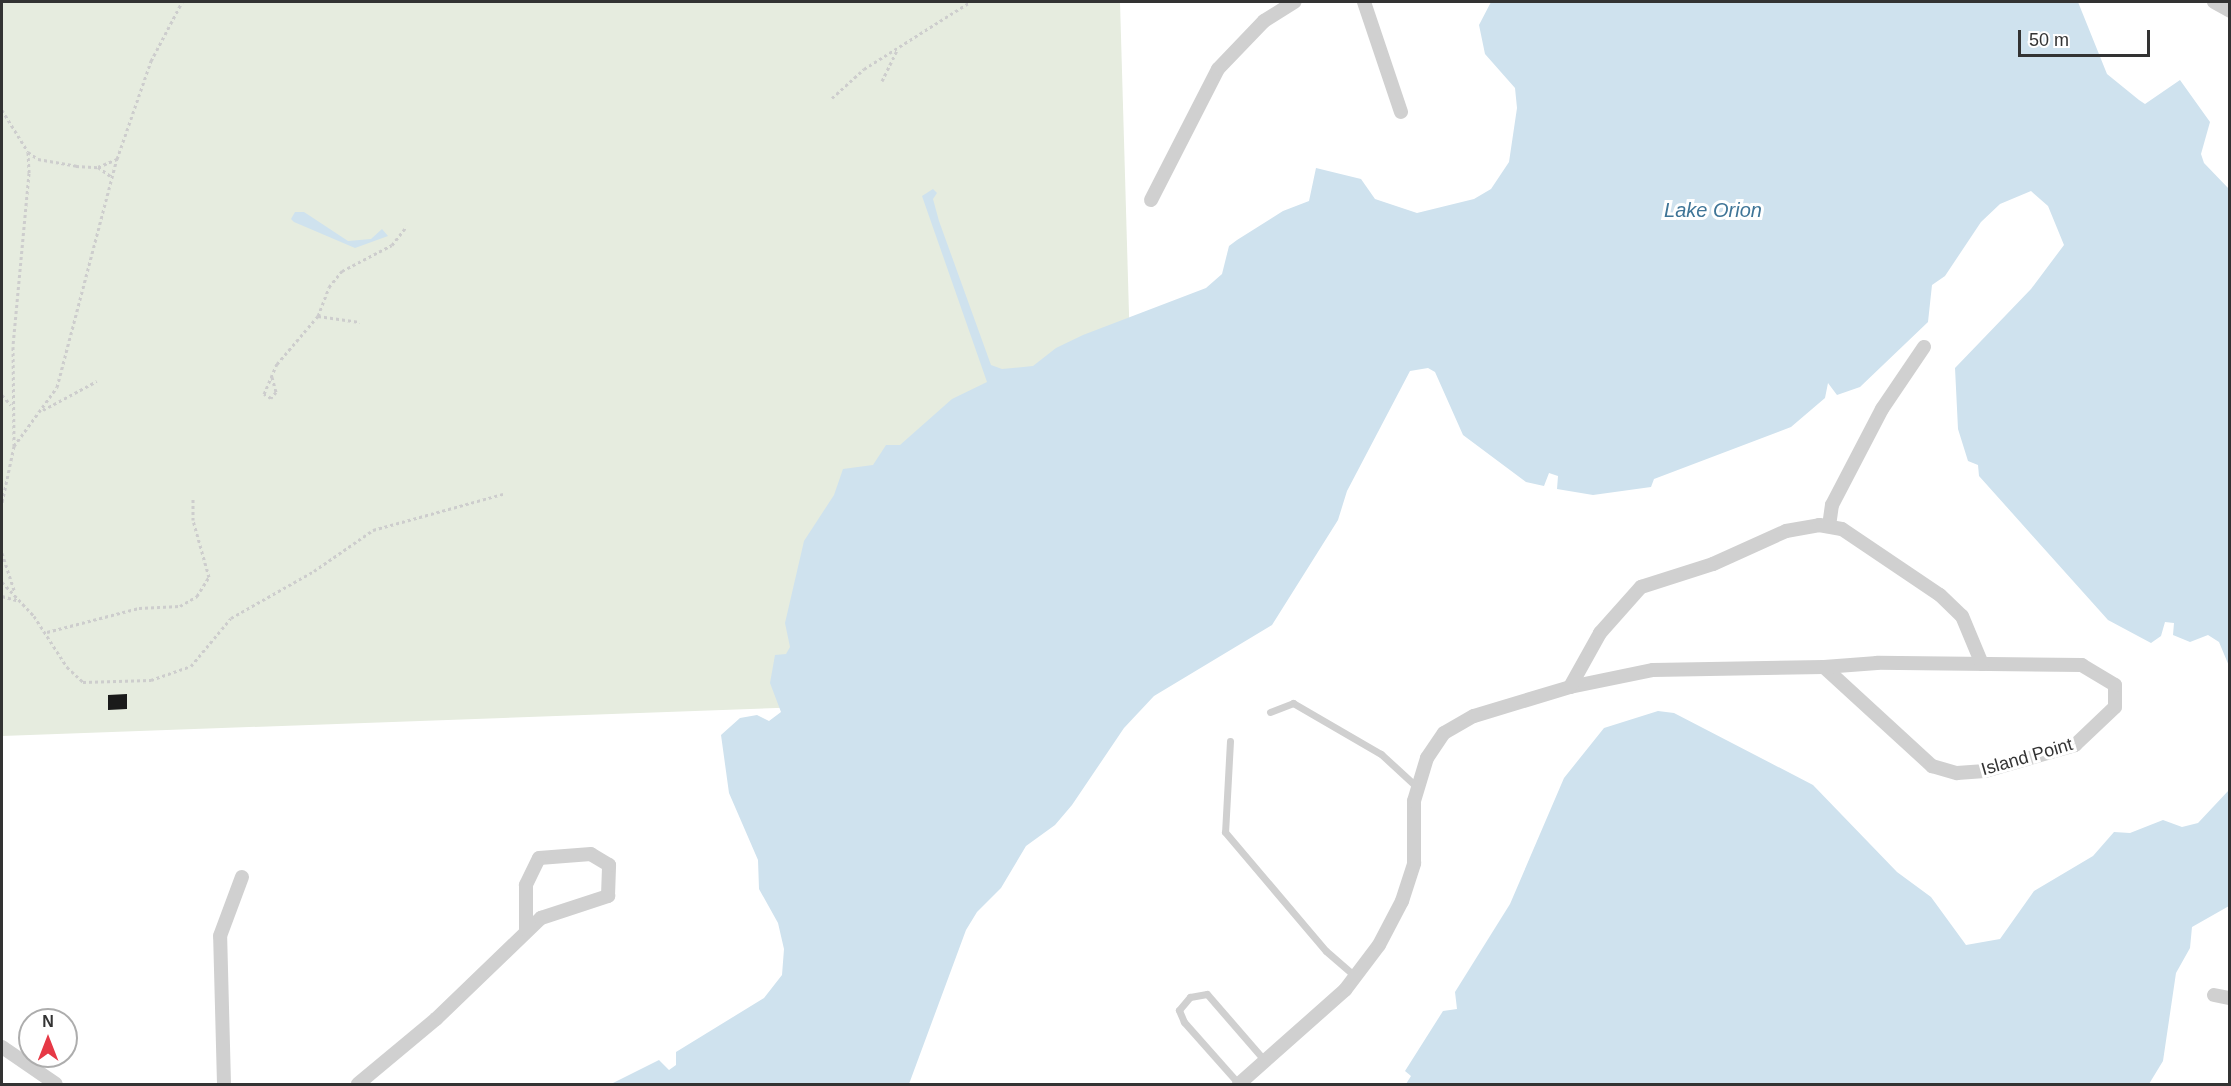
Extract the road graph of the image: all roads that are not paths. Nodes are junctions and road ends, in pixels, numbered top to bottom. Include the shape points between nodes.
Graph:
1 (1294, 2) edge
2 (1365, 2) edge
3 (2214, 2) edge
4 (2229, 11) edge
5 (1401, 112) dead end
6 (1151, 200) dead end
7 (1923, 347) dead end
8 (1829, 526) junction
9 (1982, 664) junction
10 (1824, 667) junction
11 (1570, 687) junction
12 (1270, 712) dead end
13 (1230, 741) dead end
14 (1418, 788) junction
15 (242, 876) dead end
16 (526, 930) junction
17 (1355, 976) junction
18 (2214, 995) dead end
19 (2229, 998) edge
20 (2, 1047) edge
21 (1266, 1062) junction
22 (56, 1084) edge
23 (224, 1084) edge
24 (358, 1084) edge
25 (1239, 1084) edge

1 - 6 street via 1264,21 1218,69
2 - 5 street
3 - 4 street
7 - 8 street via 1882,409 1832,505
8 - 9 street via 1842,529 1940,595 1962,616
8 - 11 street via 1786,531 1713,564 1641,587 1600,633
9 - 10 street, Island Point
9 - 10 street, Island Point via 2082,665 2115,686 2115,707 2075,745 1986,771 1957,773 1932,766
10 - 11 street, Island Point via 1653,670 1607,676
11 - 14 street, Island Point via 1474,716 1444,733 1427,758
12 - 14 lane via 1293,703 1381,754
13 - 17 lane via 1225,832 1303,926
14 - 17 street, Island Point via 1414,862 1402,901
15 - 23 street via 220,936
16 - 16 street via 549,914 587,906 608,896 609,865 591,854 539,858 526,885
16 - 24 street via 436,1019
17 - 21 street, Island Point
18 - 19 street
20 - 22 street
21 - 25 street, Island Point
21 - 25 lane via 1207,994 1190,997 1179,1010 1184,1022

